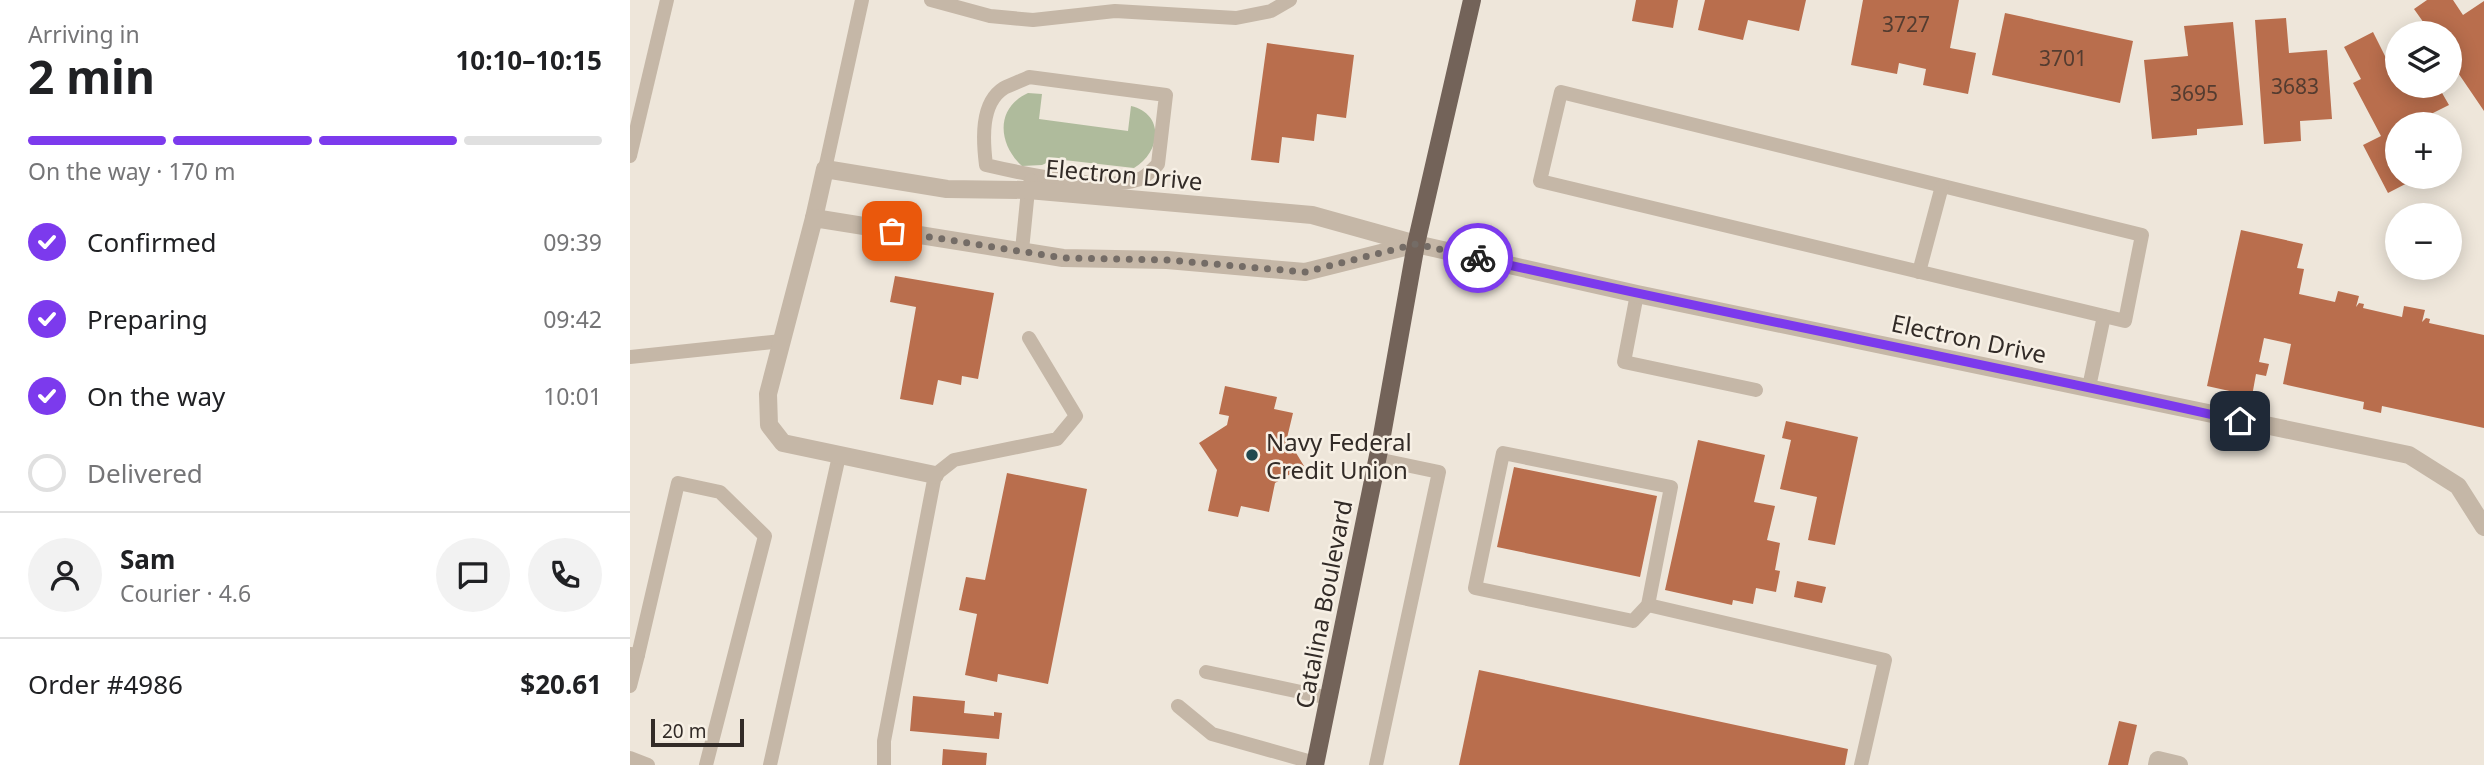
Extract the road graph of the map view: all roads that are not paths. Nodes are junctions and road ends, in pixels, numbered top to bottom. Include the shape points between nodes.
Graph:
1 (667, 0) edge
2 (862, 0) edge
3 (931, 0) edge
4 (1290, 0) edge
5 (1472, 0) edge
6 (630, 156) edge
7 (825, 169) junction
8 (1030, 183) junction
9 (1942, 186) junction
10 (814, 218) junction
11 (1416, 244) junction
12 (1022, 250) junction
13 (1919, 272) junction
14 (1637, 294) junction
15 (2104, 316) junction
16 (1029, 338) dead end
17 (782, 341) junction
18 (630, 357) edge
19 (2090, 387) junction
20 (1756, 390) dead end
21 (838, 456) junction
22 (1377, 459) junction
23 (935, 475) junction
24 (2484, 527) edge
25 (1648, 605) junction
26 (634, 655) edge
27 (1206, 672) dead end
28 (630, 686) edge
29 (1329, 698) junction
30 (1178, 706) dead end
31 (630, 758) edge
32 (1315, 764) edge
33 (648, 765) edge
34 (706, 765) edge
35 (770, 765) edge
36 (884, 765) edge
37 (1376, 765) edge
38 (1861, 765) edge
39 (2157, 765) edge
40 (2179, 765) edge

1 - 6 lane
2 - 7 lane
3 - 4 lane via 990,16 1033,20 1115,11 1236,18 1271,11
5 - 11 main road, Catalina Boulevard
7 - 8 street, Electron Drive via 947,189
7 - 10 street
8 - 8 lane via 986,165 987,111 1001,90 1029,77 1166,95 1158,164 1137,180
8 - 11 street, Electron Drive via 1312,215
8 - 12 lane
9 - 13 lane
9 - 13 lane via 1561,92 1540,181
9 - 15 lane via 2142,234 2125,321
10 - 12 street, Electron Drive
10 - 17 street
11 - 12 street, Electron Drive via 1305,272 1167,260 1063,258
11 - 14 street, Electron Drive
11 - 22 main road, Catalina Boulevard
13 - 15 lane
14 - 19 street, Electron Drive
14 - 20 lane via 1624,362
15 - 19 lane
16 - 23 lane via 1076,416 1057,439 954,460
17 - 18 lane
17 - 21 street via 768,394 769,425 783,443
19 - 24 street, Electron Drive via 2409,455 2458,486
21 - 23 street
21 - 35 lane
22 - 29 main road, Catalina Boulevard
22 - 37 lane via 1439,472
23 - 36 lane via 884,741
25 - 25 lane via 1633,621 1475,588 1503,453 1671,487
25 - 38 lane via 1885,660
26 - 28 lane
26 - 34 lane via 678,482 720,492 765,536
27 - 29 lane
29 - 32 main road, Catalina Boulevard
30 - 32 lane via 1212,734
31 - 33 lane
39 - 40 street via 2158,760

